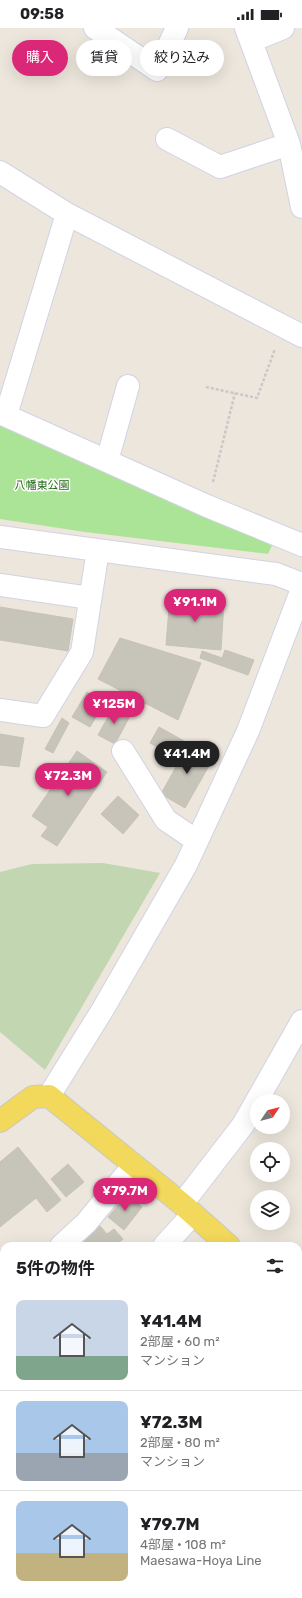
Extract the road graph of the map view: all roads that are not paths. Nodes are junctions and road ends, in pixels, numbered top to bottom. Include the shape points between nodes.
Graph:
1 (95, 28) edge
2 (177, 28) edge
3 (283, 28) edge
4 (248, 35) edge
5 (167, 139) dead end
6 (289, 144) junction
7 (0, 172) edge
8 (302, 206) edge
9 (67, 214) junction
10 (293, 331) edge
11 (128, 386) dead end
12 (3, 414) edge
13 (107, 461) junction
14 (0, 537) edge
15 (302, 545) edge
16 (98, 550) junction
17 (302, 584) edge
18 (0, 585) edge
19 (302, 589) edge
20 (90, 598) junction
21 (0, 710) edge
22 (123, 751) dead end
23 (197, 841) junction
24 (302, 1021) edge
25 (49, 1096) junction
26 (0, 1121) edge
27 (134, 1165) junction
28 (187, 1209) junction
29 (65, 1242) edge
30 (166, 1242) edge
31 (224, 1242) edge

1 - 2 street via 157,70
3 - 4 street
4 - 6 street
5 - 6 street via 220,167
6 - 8 street
7 - 9 street
9 - 10 street
9 - 12 street
11 - 13 street
12 - 13 street
13 - 15 street
14 - 16 street
16 - 17 street via 276,574
16 - 20 street
18 - 20 street
19 - 23 street via 248,731
20 - 21 street via 82,652 43,716
22 - 23 street via 166,820
23 - 25 street via 186,865 103,1009
24 - 28 street via 243,1125
25 - 26 main road via 33,1097
25 - 27 main road
27 - 28 main road
27 - 29 street via 86,1223
28 - 30 street
28 - 31 main road

